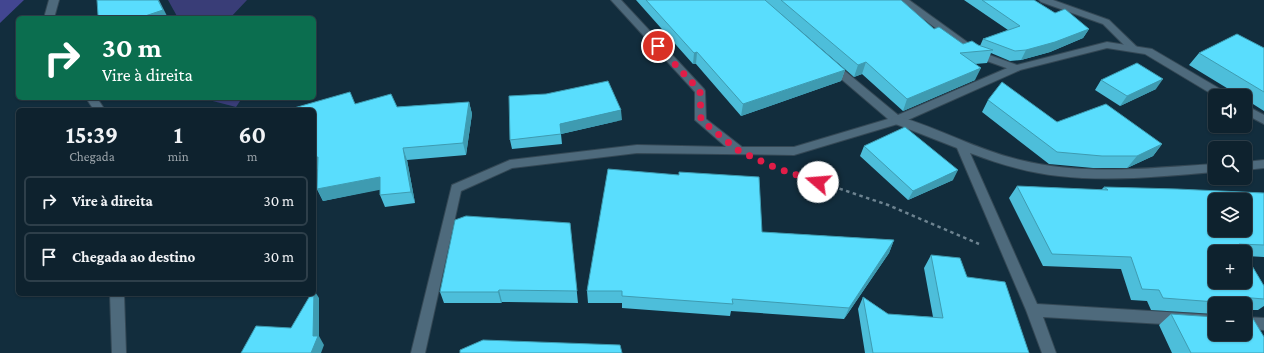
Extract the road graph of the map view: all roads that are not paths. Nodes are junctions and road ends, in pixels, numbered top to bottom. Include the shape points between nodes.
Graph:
1 (54, 0) edge
2 (616, 0) edge
3 (903, 0) edge
4 (1044, 0) edge
5 (50, 16) edge
6 (1133, 48) junction
7 (820, 55) edge
8 (1016, 68) junction
9 (1211, 89) edge
10 (1252, 113) edge
11 (897, 120) junction
12 (1264, 120) edge
13 (961, 145) junction
14 (739, 151) junction
15 (1264, 164) edge
16 (1252, 165) edge
17 (1208, 168) edge
18 (117, 296) edge
19 (1033, 310) junction
20 (1208, 321) edge
21 (1252, 323) edge
22 (1264, 324) edge
23 (119, 353) edge
24 (418, 353) edge
25 (1049, 353) edge

1 - 5 street
2 - 14 street via 700,91 701,120
3 - 8 street via 977,54
4 - 6 street via 1106,22
6 - 8 street via 1107,45
6 - 9 street via 1148,51
7 - 11 street
8 - 11 street
10 - 12 street
11 - 13 street
11 - 14 street via 794,151
13 - 17 street via 1021,164 1059,172 1107,173
13 - 19 street
14 - 24 street via 638,149 510,164 456,188
15 - 16 street
18 - 23 street
19 - 20 street
19 - 25 street
21 - 22 street

